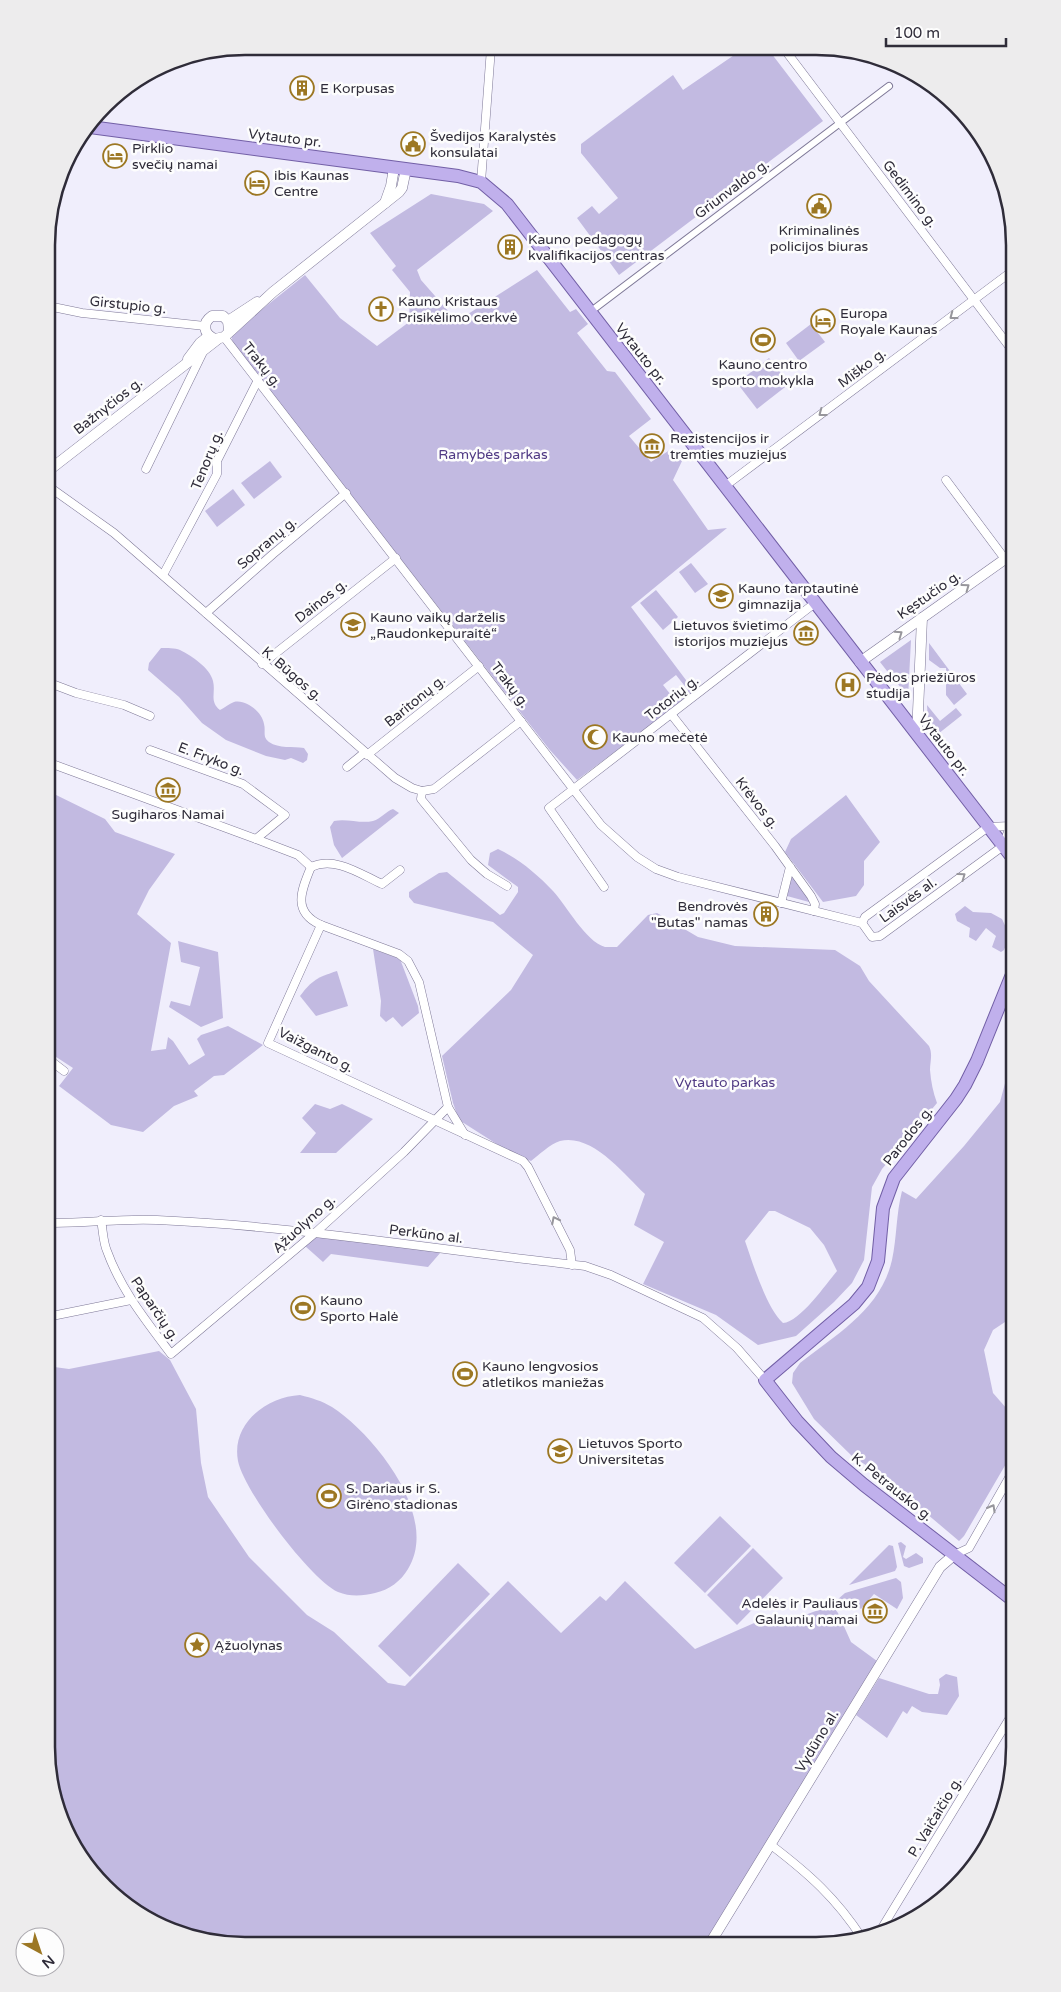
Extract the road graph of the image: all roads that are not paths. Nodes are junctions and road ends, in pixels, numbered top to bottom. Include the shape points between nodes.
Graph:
1 (490, 55) edge
2 (789, 55) edge
3 (889, 86) dead end
4 (840, 123) junction
5 (95, 128) edge
6 (400, 168) junction
7 (481, 182) junction
8 (1006, 276) edge
9 (974, 300) junction
10 (55, 307) edge
11 (590, 312) junction
12 (219, 332) junction
13 (1006, 342) edge
14 (203, 352) junction
15 (185, 364) junction
16 (258, 380) junction
17 (55, 466) edge
18 (146, 469) dead end
19 (946, 480) dead end
20 (725, 486) junction
21 (55, 491) edge
22 (346, 494) junction
23 (396, 558) junction
24 (1005, 559) joint
25 (163, 575) junction
26 (815, 603) junction
27 (206, 613) junction
28 (922, 618) junction
29 (860, 662) junction
30 (262, 664) junction
31 (479, 666) junction
32 (55, 685) edge
33 (671, 714) junction
34 (150, 716) dead end
35 (521, 721) junction
36 (917, 735) junction
37 (150, 750) dead end
38 (366, 754) junction
39 (55, 765) edge
40 (347, 767) dead end
41 (573, 789) junction
42 (422, 791) junction
43 (1006, 825) edge
44 (988, 827) junction
45 (256, 839) junction
46 (1006, 839) edge
47 (1003, 846) junction
48 (1006, 850) edge
49 (311, 867) junction
50 (790, 867) junction
51 (400, 870) dead end
52 (507, 886) dead end
53 (604, 887) dead end
54 (781, 903) junction
55 (814, 911) junction
56 (862, 923) junction
57 (321, 925) junction
58 (1006, 987) edge
59 (55, 1064) edge
60 (64, 1071) dead end
61 (448, 1107) junction
62 (434, 1121) junction
63 (466, 1136) junction
64 (101, 1220) junction
65 (55, 1223) edge
66 (315, 1233) junction
67 (572, 1265) junction
68 (131, 1300) junction
69 (55, 1315) edge
70 (171, 1354) joint
71 (765, 1380) junction
72 (1006, 1483) edge
73 (954, 1556) junction
74 (1006, 1595) edge
75 (1006, 1723) edge
76 (771, 1845) junction
77 (884, 1925) edge
78 (858, 1932) edge
79 (715, 1937) edge

1 - 7 street
2 - 4 street, Gedimino g.
3 - 4 street, Griunvaldo g.
4 - 9 street, Gedimino g.
4 - 11 street, Griunvaldo g.
5 - 6 main road, Vytauto pr.
6 - 7 main road, Vytauto pr.
6 - 12 street, Bažnyčios g. via 402,188 273,292 251,314
7 - 11 main road, Vytauto pr. via 506,204
8 - 9 street, Miško g.
9 - 13 street, Gedimino g.
9 -> 20 street, Miško g.
10 - 12 street, Girstupio g.
11 - 20 main road, Vytauto pr.
12 - 14 street, Bažnyčios g.
12 - 15 street, Bažnyčios g. via 200,343
12 - 16 street, Trakų g.
14 - 15 street, Bažnyčios g.
14 - 18 street, Bažnyčios g.
15 - 17 street, Bažnyčios g.
16 - 22 street, Trakų g.
16 - 25 street, Tenorų g. via 217,461 217,474
19 - 24 street
20 - 26 main road, Vytauto pr.
21 - 25 street, K. Būgos g. via 114,533
22 - 23 street, Trakų g.
22 - 27 street, Sopranų g.
23 - 30 street, Dainos g.
23 - 31 street, Trakų g.
28 -> 24 street, Kęstučio g.
25 - 27 street, K. Būgos g.
26 - 29 main road, Vytauto pr.
26 - 33 street, Totorių g.
27 - 30 street, K. Būgos g.
29 -> 28 street, Kęstučio g.
28 - 36 street
29 - 36 main road, Vytauto pr.
30 - 38 street, K. Būgos g.
31 - 35 street, Trakų g.
31 - 38 street, Baritonų g.
32 - 34 street
33 - 41 street, Totorių g.
33 - 50 street, Krėvos g.
35 - 41 street, Trakų g.
35 - 42 street via 434,789
36 - 44 main road, Vytauto pr.
37 - 45 street, E. Fryko g. via 243,784 285,815
38 - 40 street, Baritonų g.
38 - 42 street, K. Būgos g. via 395,778
39 - 45 street
41 - 53 street, Totorių g. via 549,808
41 - 54 street, Trakų g. via 602,825 637,857 656,869
42 - 52 street via 421,799 463,852 478,867
43 - 44 street
44 - 47 main road, Vytauto pr.
44 - 56 street, Laisvės al. via 865,917
45 - 49 street via 298,856
46 - 47 street
47 - 48 main road, Vytauto pr.
56 -> 47 street, Laisvės al. via 872,937 880,936
49 - 51 street via 324,863 338,864 382,884
49 - 57 street via 301,902 308,918
50 - 54 street
50 - 55 street, Krėvos g. via 811,896
54 - 55 street, Trakų g.
55 - 56 street, Trakų g.
57 - 61 street via 399,954 408,961 419,982
57 - 62 street, Vaižganto g. via 268,1043
58 - 71 main road, Parodos g. via 965,1085 894,1178 883,1208 878,1260 868,1287 854,1304
59 - 60 street
61 - 62 street, Ąžuolyno g.
61 - 63 street
62 - 63 street, Vaižganto g.
62 - 66 street, Ąžuolyno g.
67 -> 63 street, Vaižganto g. via 570,1250 528,1167 522,1161
64 - 65 street, Perkūno al.
64 - 66 street, Perkūno al. via 155,1220
64 - 68 street, Paparčių g. via 106,1250
66 - 67 street, Perkūno al.
66 - 70 street, Ąžuolyno g.
67 - 71 street, Perkūno al. via 605,1273 703,1318 737,1348
68 - 69 street
68 - 70 street, Paparčių g.
71 - 73 main road, K. Petrausko g. via 831,1457
73 -> 72 street via 968,1548
73 - 74 main road, K. Petrausko g.
73 - 76 street, Vydūno al. via 940,1566
75 - 77 street, P. Vaičaičio g.
76 - 78 street via 802,1868 832,1897
76 - 79 street, Vydūno al.

